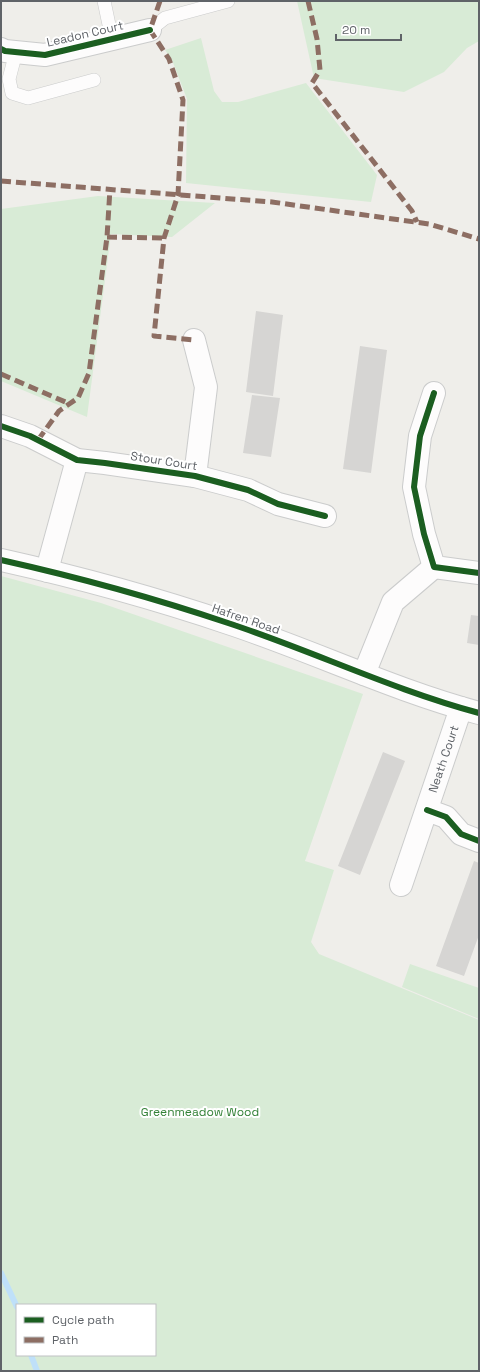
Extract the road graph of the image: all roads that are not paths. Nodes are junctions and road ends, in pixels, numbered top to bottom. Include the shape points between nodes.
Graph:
1 (104, 1) edge
2 (228, 1) edge
3 (150, 30) joint
4 (112, 39) junction
5 (8, 50) edge
6 (94, 80) dead end
7 (5, 81) edge
8 (194, 340) dead end
9 (434, 393) dead end
10 (1, 426) edge
11 (77, 460) junction
12 (195, 476) junction
13 (325, 516) dead end
14 (1, 560) edge
15 (434, 567) junction
16 (48, 571) junction
17 (479, 573) edge
18 (364, 674) junction
19 (470, 710) edge
20 (427, 810) junction
21 (479, 841) edge
22 (401, 885) dead end

1 - 4 lane
2 - 3 lane via 165,18
3 - 4 street, Leadon Court
4 - 5 street, Leadon Court via 45,55
5 - 7 lane
6 - 7 lane via 28,98 12,93
8 - 12 street, Stour Court via 206,387
9 - 15 street via 420,436 414,487
10 - 11 street, Stour Court via 30,436
11 - 12 street, Stour Court
11 - 16 street
12 - 13 street, Stour Court via 248,490 278,504
14 - 16 street, Hafren Road
15 - 17 street
15 - 18 street via 393,602
16 - 18 street, Hafren Road via 229,623
18 - 19 street, Hafren Road
19 - 20 street, Neath Court
20 - 21 street via 446,817 461,834
20 - 22 street, Neath Court

